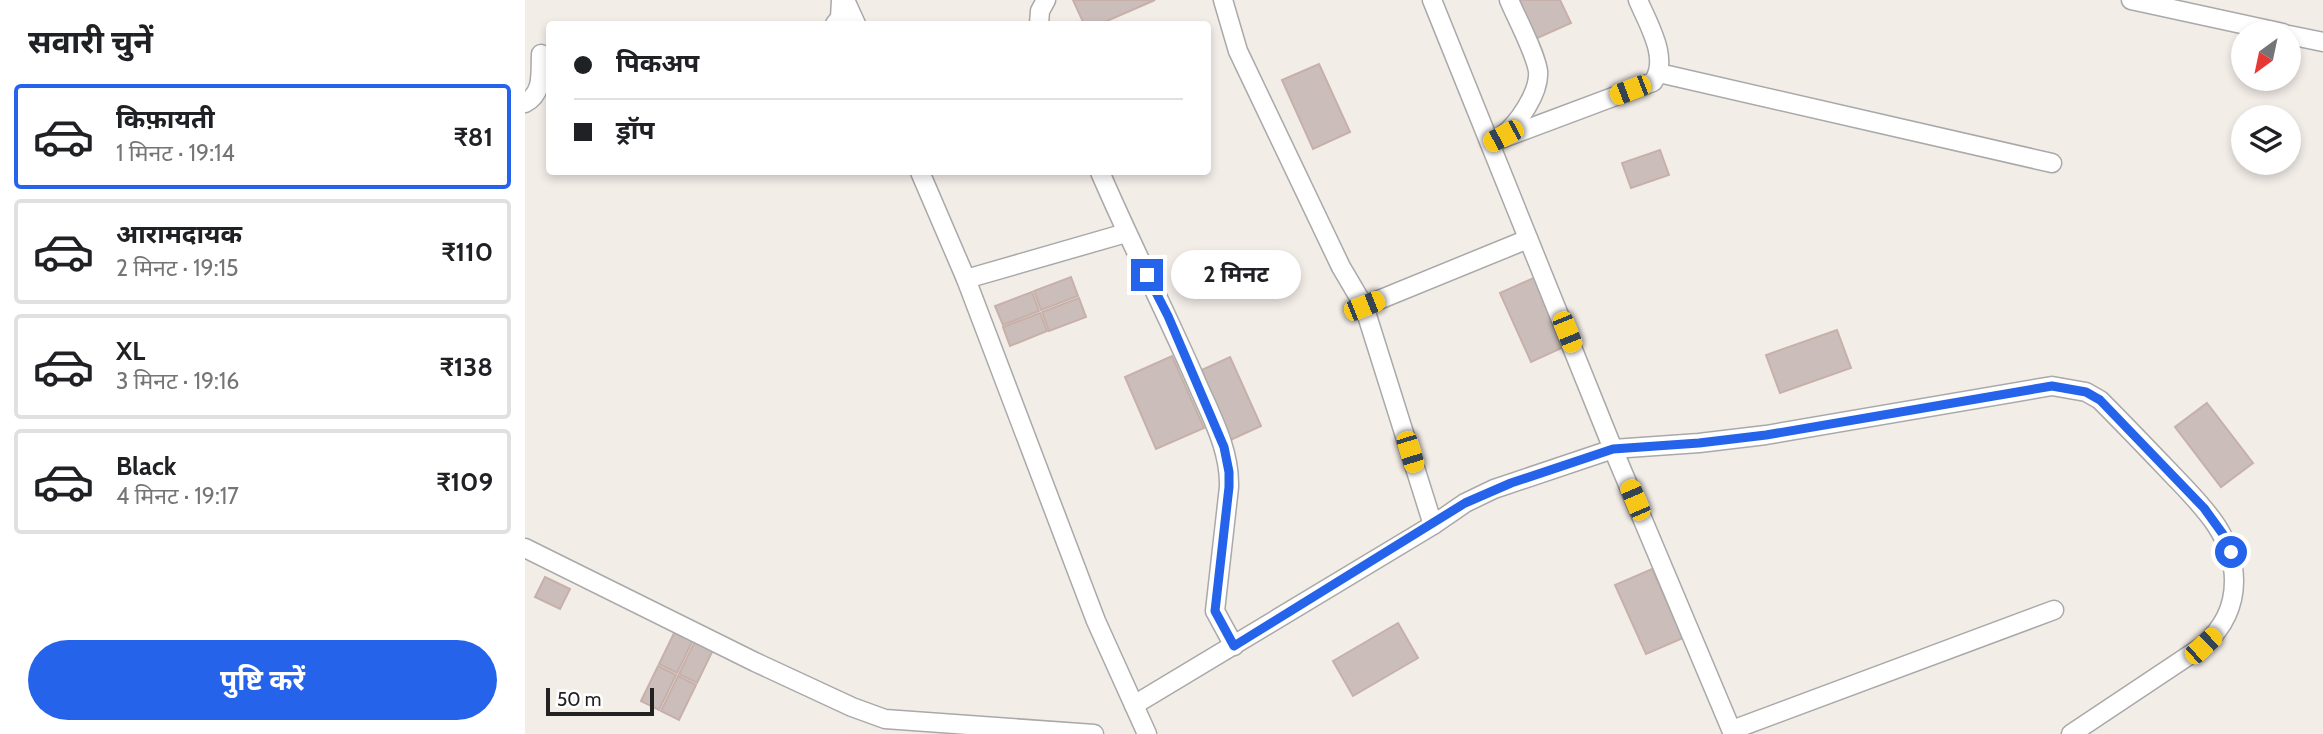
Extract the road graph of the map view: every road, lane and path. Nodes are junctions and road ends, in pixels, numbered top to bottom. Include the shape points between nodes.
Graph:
1 (843, 0) edge
2 (1046, 0) edge
3 (1223, 0) edge
4 (1432, 0) edge
5 (1509, 0) edge
6 (1639, 0) edge
7 (2131, 0) edge
8 (838, 21) edge
9 (854, 21) edge
10 (1039, 21) edge
11 (2231, 22) edge
12 (2301, 37) edge
13 (2323, 42) edge
14 (538, 54) edge
15 (1659, 73) junction
16 (525, 103) edge
17 (1490, 143) junction
18 (2052, 163) dead end
19 (921, 175) edge
20 (1101, 175) edge
21 (1126, 233) junction
22 (1528, 239) junction
23 (966, 279) junction
24 (1364, 306) junction
25 (1613, 449) junction
26 (1433, 525) junction
27 (525, 548) edge
28 (2055, 610) dead end
29 (1234, 646) junction
30 (1134, 705) junction
31 (1733, 732) edge
32 (1094, 734) edge
33 (1147, 734) edge
34 (2071, 734) edge

1 - 8 lane
1 - 9 lane
2 - 10 lane
3 - 24 lane via 1238,51
4 - 17 lane
5 - 17 lane via 1536,63 1538,79 1512,128
6 - 15 lane via 1661,59
7 - 11 lane
12 - 13 lane
14 - 16 lane via 540,87
15 - 17 lane via 1653,82
15 - 18 lane
17 - 22 lane
19 - 23 lane
20 - 21 lane
21 - 23 lane
21 - 29 lane via 1168,316 1224,447 1229,487 1215,611
22 - 24 lane
22 - 25 lane
23 - 30 lane via 1096,621
24 - 26 lane
25 - 26 lane via 1494,489
25 - 31 lane
25 - 34 lane via 1766,435 2052,386 2086,392 2100,400 2204,508 2225,537 2234,565 2234,595 2223,622 2203,646
26 - 29 lane
27 - 32 lane via 755,663 885,719
28 - 31 lane
29 - 30 lane
30 - 33 lane

